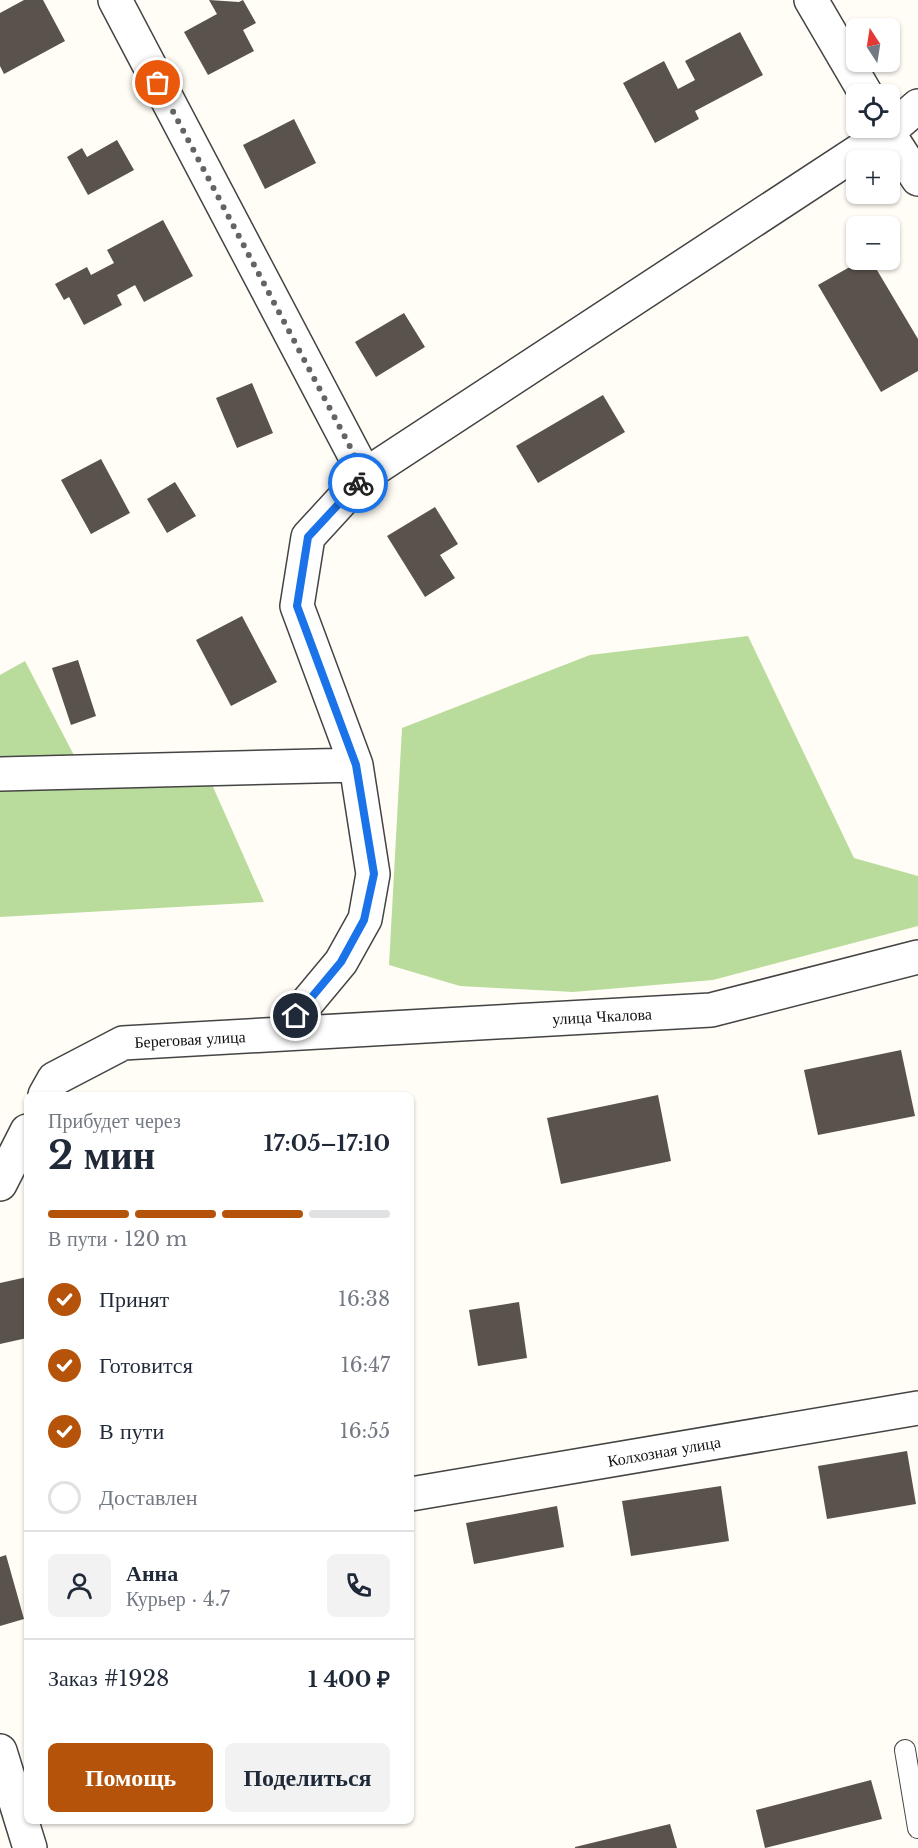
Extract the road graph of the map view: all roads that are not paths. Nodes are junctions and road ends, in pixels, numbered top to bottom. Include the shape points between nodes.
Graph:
1 (115, 0) edge
2 (811, 0) edge
3 (860, 84) edge
4 (918, 106) edge
5 (900, 120) edge
6 (875, 138) edge
7 (892, 138) edge
8 (918, 179) edge
9 (365, 475) junction
10 (356, 765) junction
11 (0, 774) edge
12 (918, 957) edge
13 (280, 1034) junction
14 (47, 1092) edge
15 (24, 1137) edge
16 (0, 1184) edge
17 (918, 1408) edge
18 (414, 1493) edge
19 (905, 1750) dead end
20 (0, 1751) edge
21 (918, 1828) edge
22 (30, 1848) edge

1 - 9 street
2 - 3 street
4 - 5 street
6 - 9 street
7 - 8 street
9 - 10 street via 308,537 297,606
10 - 11 street
10 - 13 street via 374,874 364,920 341,962
12 - 13 street, улица Чкалова via 711,1010
13 - 14 street, Береговая улица via 123,1043 54,1079
15 - 16 street
17 - 18 street, Колхозная улица
19 - 21 lane
20 - 22 street

